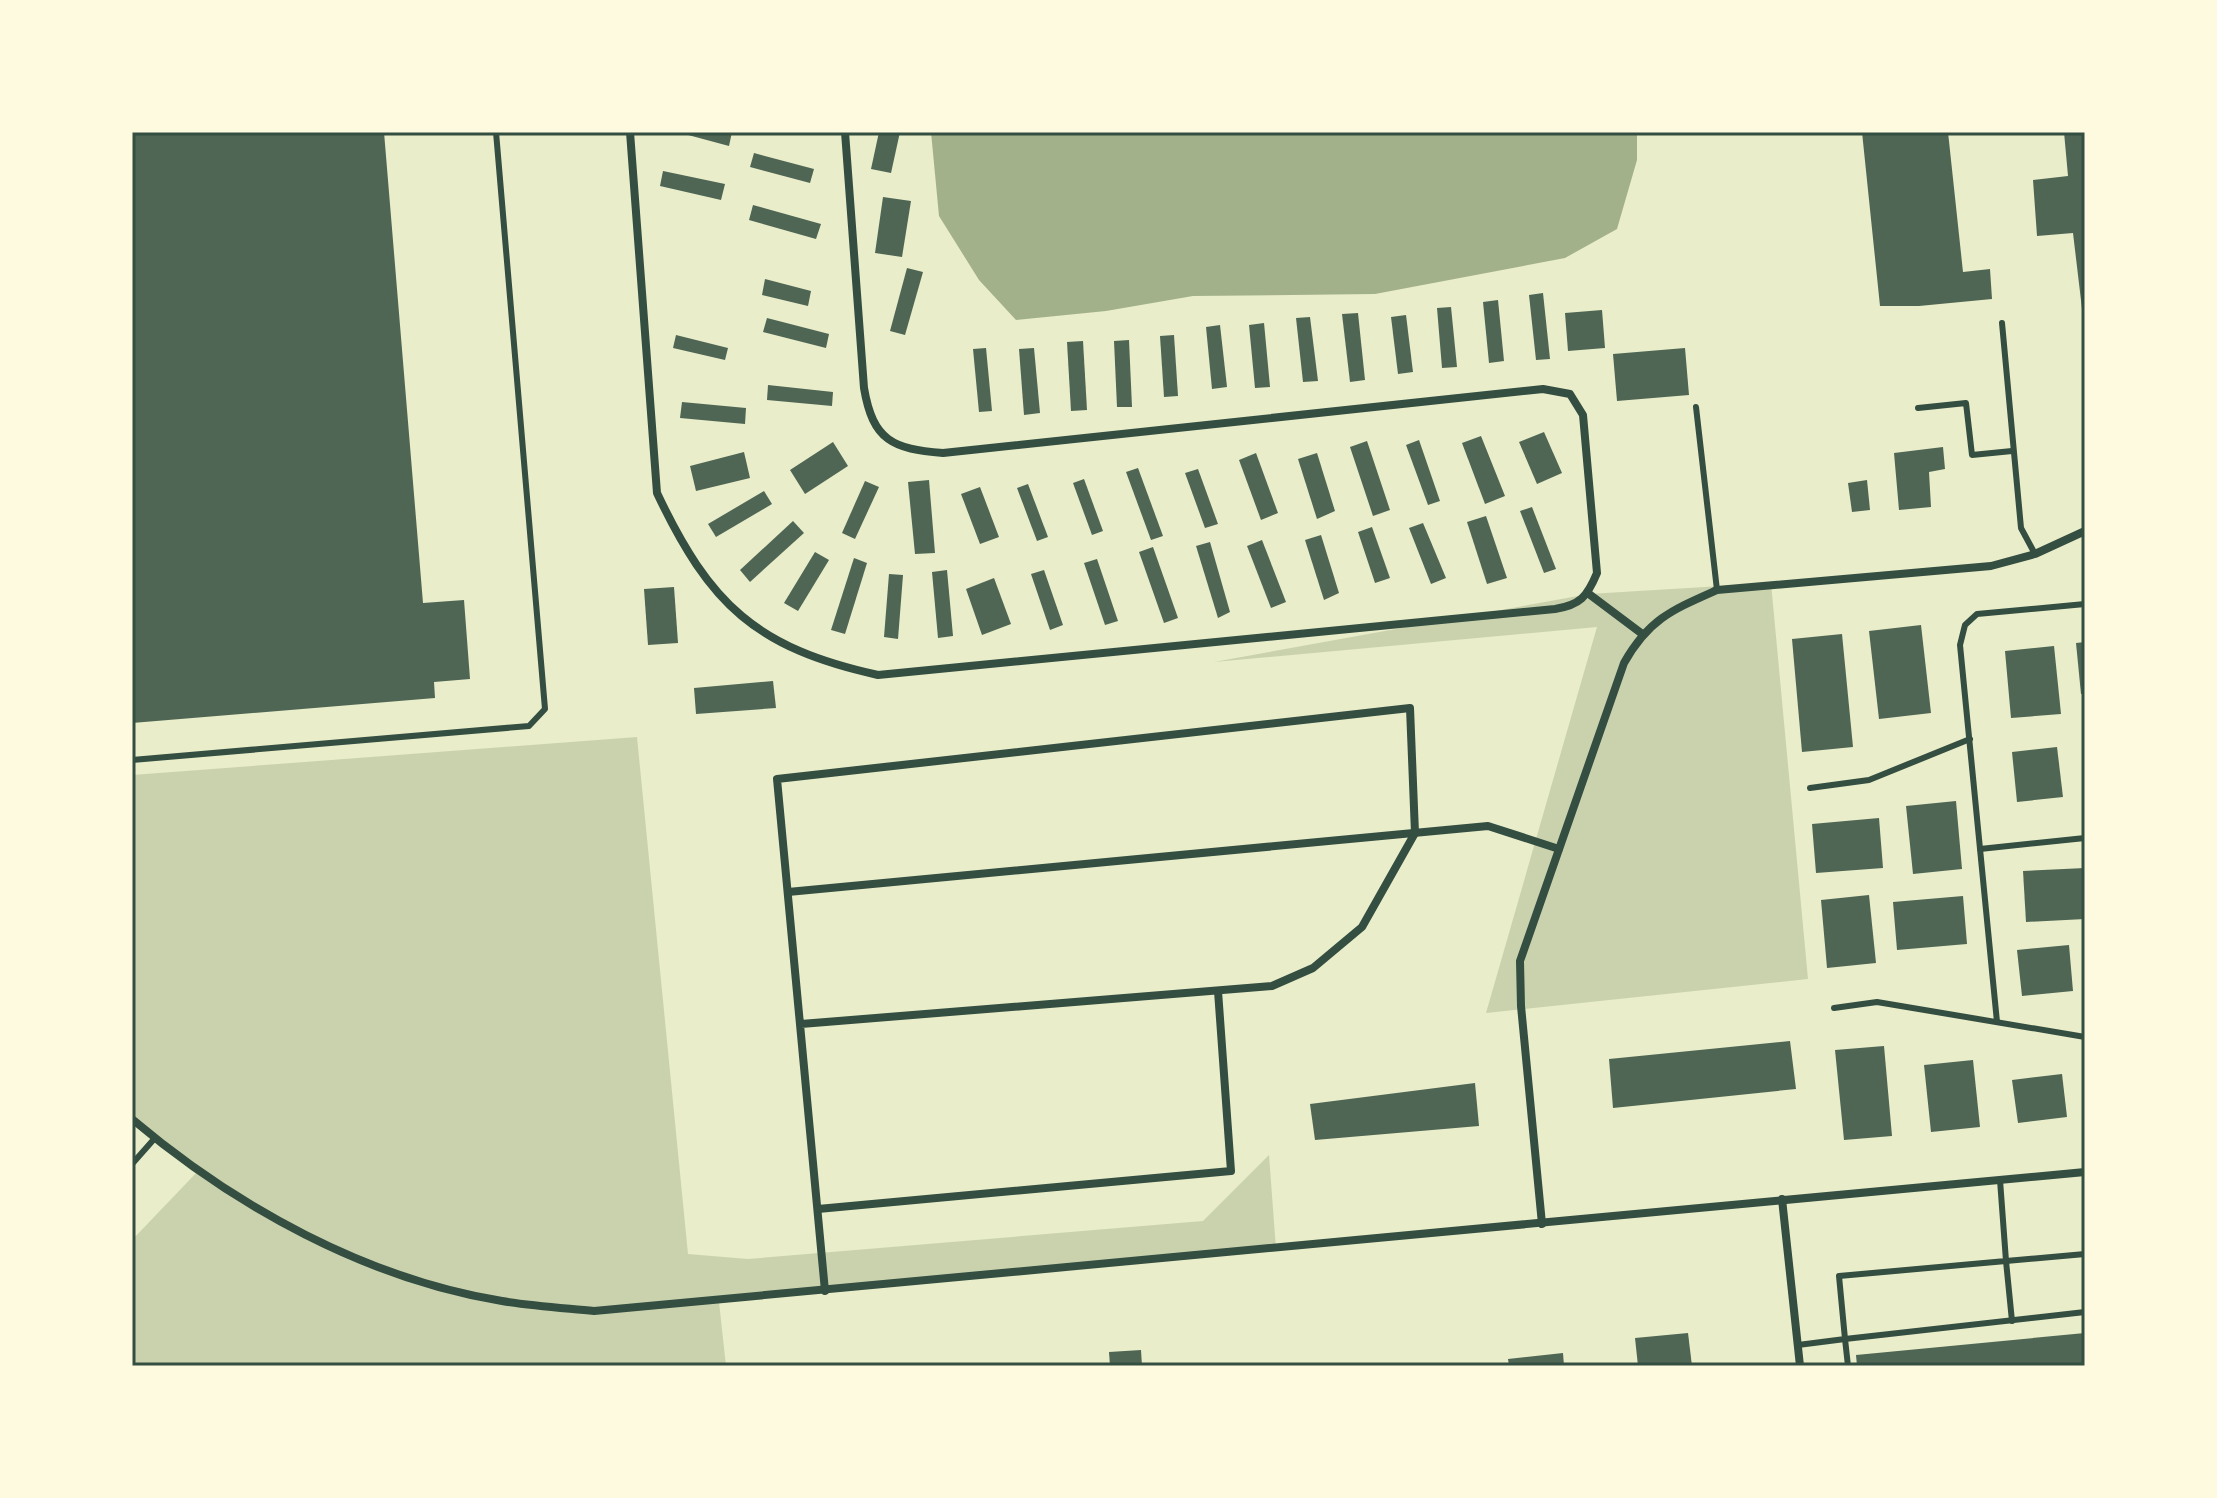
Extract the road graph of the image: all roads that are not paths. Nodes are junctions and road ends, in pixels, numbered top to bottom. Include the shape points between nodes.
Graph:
1 (496, 132) edge
2 (630, 132) edge
3 (845, 132) edge
4 (2002, 323) dead end
5 (1696, 407) dead end
6 (1918, 408) dead end
7 (2012, 451) junction
8 (2085, 531) edge
9 (2035, 554) junction
10 (1717, 590) junction
11 (1589, 594) junction
12 (2085, 604) edge
13 (1641, 633) junction
14 (1970, 739) junction
15 (132, 760) edge
16 (1810, 788) dead end
17 (1415, 833) junction
18 (2085, 838) edge
19 (1559, 849) junction
20 (1980, 849) junction
21 (788, 892) junction
22 (1218, 991) junction
23 (1834, 1008) dead end
24 (1997, 1022) junction
25 (801, 1024) junction
26 (2085, 1037) edge
27 (132, 1119) edge
28 (155, 1138) junction
29 (132, 1164) edge
30 (2085, 1172) edge
31 (2000, 1180) junction
32 (1782, 1199) junction
33 (818, 1209) junction
34 (1542, 1224) junction
35 (2085, 1254) edge
36 (2006, 1261) junction
37 (825, 1291) junction
38 (2085, 1312) edge
39 (2012, 1321) junction
40 (1845, 1339) junction
41 (1798, 1345) junction
42 (1800, 1366) edge
43 (1848, 1366) edge

1 - 15 lane via 545,709 529,726
2 - 11 street via 657,493 680,542 731,608 764,635 805,655 878,675 1555,609 1576,605
3 - 11 street via 864,388 868,414 884,438 908,450 943,453 1543,389 1570,394 1583,415 1597,573
4 - 7 lane
5 - 10 lane
6 - 7 lane via 1966,403 1972,455
7 - 9 lane via 2021,528
8 - 9 street
9 - 10 street via 1991,566
10 - 13 street via 1677,608
11 - 13 street
12 - 14 lane via 1977,614 1965,625 1960,645
13 - 19 street via 1624,663
14 - 16 lane via 1869,780
14 - 20 lane
17 - 19 street via 1488,826
17 - 21 street
17 - 21 street via 1410,708 777,779
17 - 22 street via 1362,927 1313,968 1272,986
18 - 20 lane
19 - 34 street via 1520,961
20 - 24 lane
21 - 25 street
22 - 25 street
22 - 33 street via 1231,1171
23 - 24 lane via 1877,1002
24 - 26 lane
25 - 33 street
27 - 28 street
28 - 29 lane
28 - 37 street via 318,1243 433,1285 502,1301 594,1311
30 - 31 street
31 - 32 street
31 - 36 lane
32 - 34 street
32 - 41 street
33 - 37 street
34 - 37 street
35 - 36 lane
36 - 39 lane
36 - 40 lane via 1839,1276
38 - 39 lane
39 - 40 lane
40 - 41 lane
40 - 43 lane
41 - 42 street

